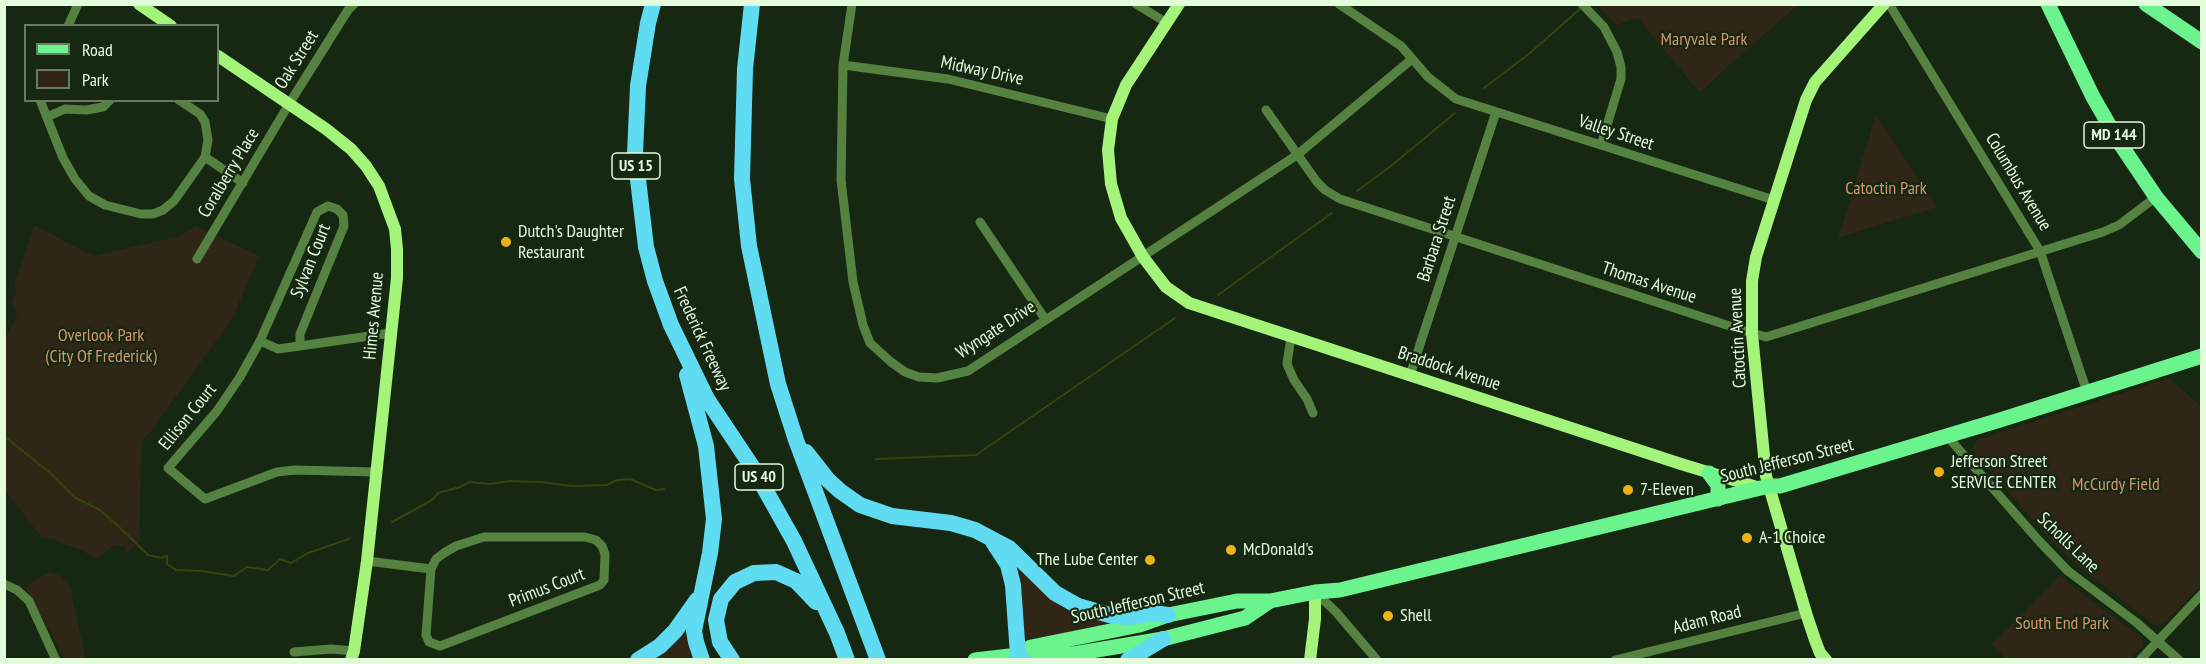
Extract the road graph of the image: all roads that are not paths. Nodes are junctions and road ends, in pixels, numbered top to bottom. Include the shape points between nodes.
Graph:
1 (78, 4) edge
2 (139, 4) edge
3 (354, 4) edge
4 (652, 4) edge
5 (752, 4) edge
6 (852, 4) edge
7 (1136, 4) edge
8 (1179, 4) edge
9 (1339, 4) edge
10 (1582, 4) edge
11 (1884, 4) edge
12 (1889, 4) edge
13 (2048, 4) edge
14 (2146, 4) edge
15 (1167, 22) junction
16 (69, 24) edge
17 (168, 24) edge
18 (2202, 42) edge
19 (219, 57) edge
20 (1412, 59) junction
21 (843, 65) junction
22 (41, 102) edge
23 (108, 102) edge
24 (182, 102) edge
25 (288, 104) junction
26 (1266, 110) dead end
27 (1496, 112) junction
28 (47, 117) junction
29 (1112, 119) junction
30 (1601, 145) junction
31 (1297, 155) junction
32 (205, 158) junction
33 (243, 183) junction
34 (2156, 197) junction
35 (1774, 200) junction
36 (980, 222) dead end
37 (1455, 237) junction
38 (2040, 251) junction
39 (2202, 252) edge
40 (1143, 257) junction
41 (197, 259) dead end
42 (1045, 319) junction
43 (671, 325) junction
44 (391, 333) junction
45 (1752, 334) junction
46 (1291, 337) junction
47 (260, 341) junction
48 (300, 346) junction
49 (2202, 356) edge
50 (1410, 375) junction
51 (2087, 392) junction
52 (1313, 413) dead end
53 (1947, 436) junction
54 (796, 440) junction
55 (375, 472) junction
56 (1709, 473) junction
57 (1765, 487) junction
58 (1718, 499) junction
59 (989, 536) junction
60 (367, 561) junction
61 (431, 569) junction
62 (6, 583) edge
63 (702, 588) junction
64 (1315, 592) junction
65 (2202, 594) edge
66 (1270, 601) junction
67 (1806, 613) junction
68 (1168, 615) junction
69 (837, 633) junction
70 (1163, 639) junction
71 (2159, 640) junction
72 (294, 652) dead end
73 (353, 655) edge
74 (1023, 658) edge
75 (56, 660) edge
76 (638, 660) edge
77 (702, 660) edge
78 (732, 660) edge
79 (846, 660) edge
80 (878, 660) edge
81 (975, 660) edge
82 (1037, 660) edge
83 (1128, 660) edge
84 (1310, 660) edge
85 (1377, 660) edge
86 (1615, 660) edge
87 (1826, 660) edge
88 (2140, 660) edge
89 (2179, 660) edge

1 - 16 street
2 - 17 street
3 - 25 street, Oak Street
4 - 43 highway, Frederick Freeway / US 15 via 638,86 635,154 646,248
5 - 54 highway via 745,69 742,179 762,316
6 - 21 street, Wyngate Drive
7 - 15 street
8 - 15 street, Braddock Avenue
9 - 20 street via 1401,46
10 - 30 street via 1612,40 1621,67
11 - 35 street, Catoctin Avenue via 1815,82
12 - 38 street, Columbus Avenue
13 - 34 main road, MD 144 via 2098,106
14 - 18 main road
15 - 29 street, Braddock Avenue via 1126,85
19 - 25 street, Himes Avenue
20 - 27 street, Valley Street via 1449,95
20 - 31 street, Wyngate Drive
21 - 29 street, Midway Drive via 948,79
21 - 42 street, Wyngate Drive via 841,180 853,282 870,343 905,372 937,378 968,371
22 - 28 street
23 - 28 street via 86,110 65,109
24 - 32 street via 205,122
25 - 33 street, Coralberry Place
25 - 44 street, Himes Avenue via 351,149 379,186 397,249
26 - 31 street, Thomas Avenue
27 - 30 street, Valley Street
27 - 37 street, Barbara Street
28 - 32 street via 63,158 88,196 123,211 153,214 163,210
29 - 40 street, Braddock Avenue via 1108,167 1114,199
30 - 35 street, Valley Street
31 - 37 street, Thomas Avenue via 1317,182 1340,199
31 - 40 street, Wyngate Drive
32 - 33 street
33 - 41 street, Coralberry Place
34 - 38 street, Thomas Avenue via 2119,225
34 - 39 main road, MD 144
35 - 45 street, Catoctin Avenue via 1754,269
36 - 42 street
37 - 45 street, Thomas Avenue
37 - 50 street, Barbara Street
38 - 45 street, Thomas Avenue via 1766,337
38 - 51 street, Columbus Avenue
40 - 42 street, Wyngate Drive
40 - 46 street, Braddock Avenue via 1179,298
43 - 63 highway, US 15 via 692,390 709,468 714,519
43 - 69 highway, Frederick Freeway / US 40 via 707,399 753,468 794,541
44 - 48 street
44 - 55 street, Himes Avenue
45 - 57 street, Catoctin Avenue
46 - 50 street, Braddock Avenue
46 - 52 street via 1287,364
47 - 48 street via 278,349
47 - 48 street, Sylvan Court via 317,212 328,206 343,215 344,226 300,334
47 - 55 street, Ellison Court via 217,411 168,468 205,499 277,472
49 - 51 main road, South Jefferson Street
50 - 56 street, Braddock Avenue
51 - 53 main road, South Jefferson Street
53 - 57 main road, South Jefferson Street via 1780,486
53 - 71 street, Scholls Lane via 2060,564
54 - 59 highway via 828,480 860,505 892,516 963,526
54 - 80 highway
55 - 60 street, Himes Avenue
56 - 57 street, Braddock Avenue
56 - 58 main road via 1718,485
57 - 58 main road, South Jefferson Street
57 - 67 street, Catoctin Avenue
58 - 64 main road, South Jefferson Street via 1340,590
59 - 68 highway via 1009,548 1055,593 1078,606 1113,616
59 - 74 highway via 1008,565
60 - 61 street
60 - 73 street, Himes Avenue
61 - 61 street, Primus Court via 444,553 484,537 585,537 596,540 605,554 604,580 600,585 440,646 429,642 426,635
62 - 75 street via 29,602
63 - 76 highway, US 15 via 675,631
63 - 77 highway via 694,631
64 - 66 main road, South Jefferson Street
64 - 84 street
64 - 85 street
65 - 71 street
66 - 68 main road, South Jefferson Street via 1237,601
66 - 70 main road, South Jefferson Street via 1245,618
67 - 86 street, Adam Road
67 - 87 street, Catoctin Avenue
68 - 74 main road, South Jefferson Street via 1140,625 1031,647
69 - 78 highway via 814,598 796,581 776,572 754,573 727,590 717,610 720,642
69 - 79 highway, Frederick Freeway / US 40
70 - 82 main road, South Jefferson Street
70 - 83 highway
71 - 88 street
71 - 89 street, Scholls Lane
72 - 73 street via 331,649
74 - 81 main road, South Jefferson Street

